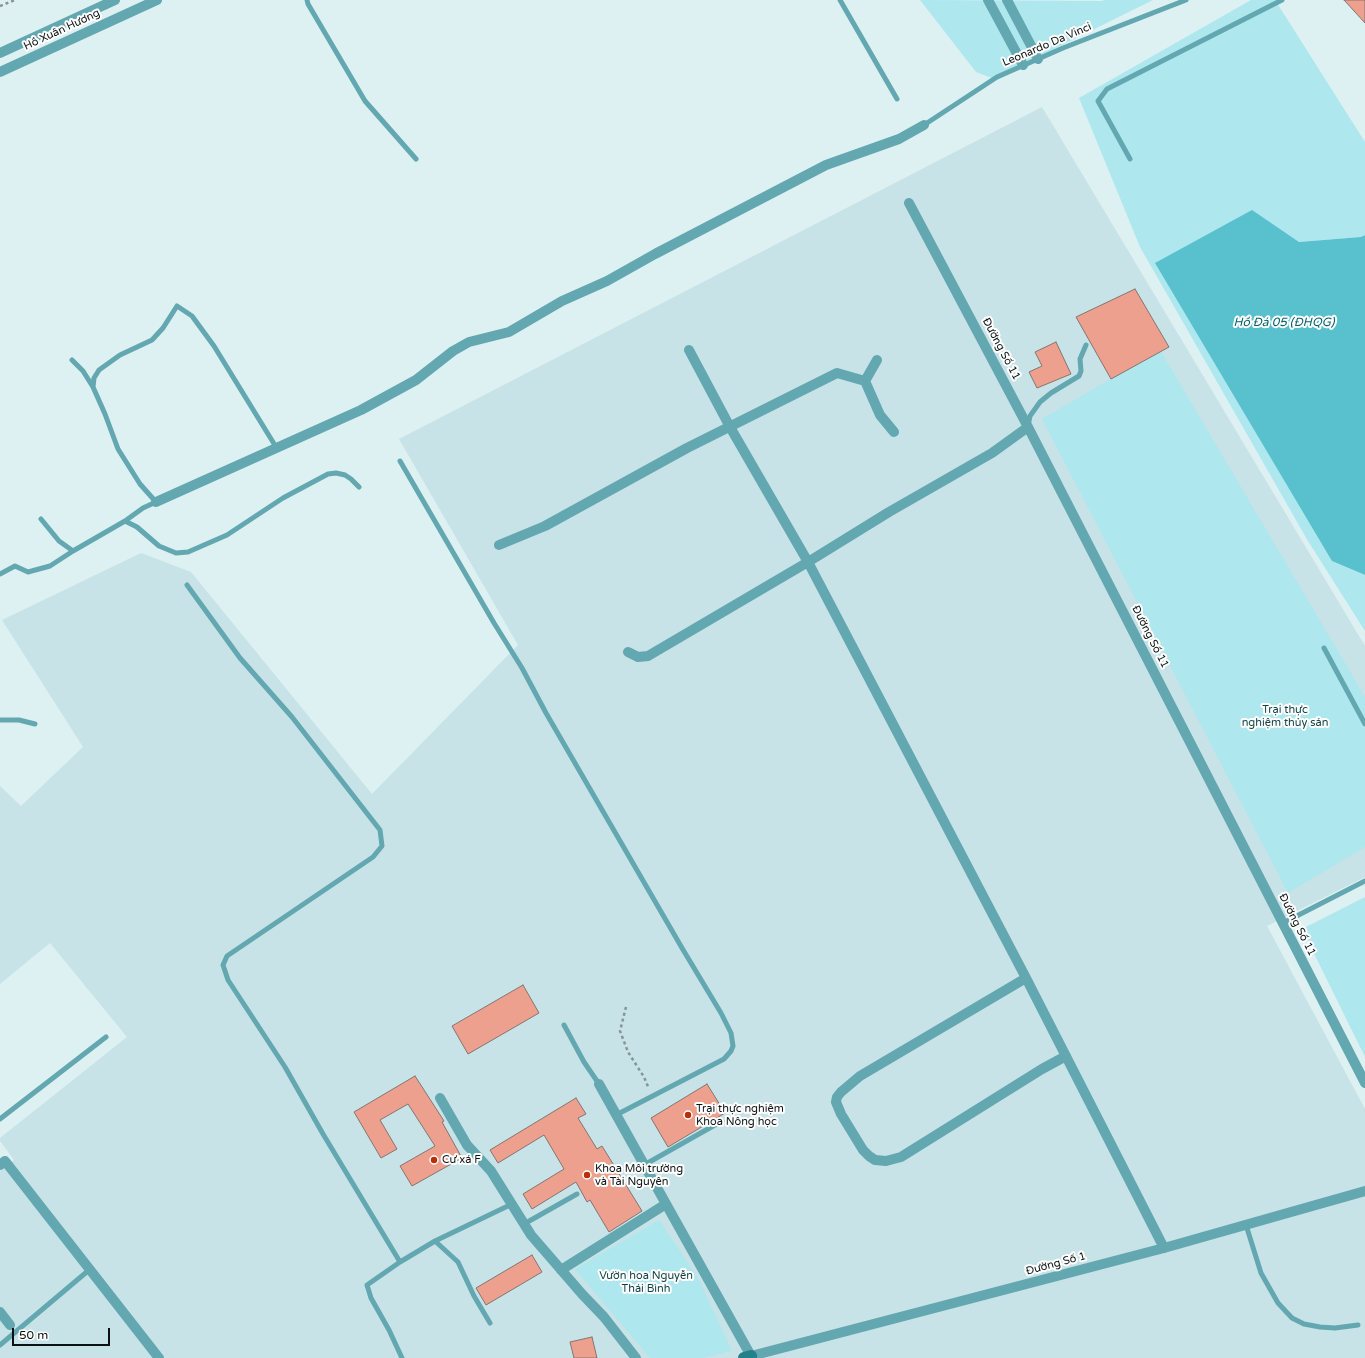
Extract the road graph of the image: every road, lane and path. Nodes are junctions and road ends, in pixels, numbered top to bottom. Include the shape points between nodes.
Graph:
1 (15, 0) edge
2 (114, 0) edge
3 (156, 0) edge
4 (307, 0) edge
5 (840, 0) edge
6 (988, 0) edge
7 (1007, 0) edge
8 (1186, 0) edge
9 (1282, 0) edge
10 (0, 6) edge
11 (0, 53) edge
12 (1038, 59) junction
13 (1023, 65) junction
14 (0, 72) edge
15 (897, 99) dead end
16 (924, 125) joint
17 (416, 159) dead end
18 (1130, 159) dead end
19 (909, 203) dead end
20 (1086, 345) dead end
21 (689, 350) dead end
22 (72, 360) dead end
23 (877, 360) dead end
24 (865, 381) junction
25 (93, 387) junction
26 (730, 427) junction
27 (1028, 427) junction
28 (894, 432) dead end
29 (276, 447) junction
30 (400, 461) dead end
31 (359, 488) dead end
32 (156, 502) junction
33 (41, 519) dead end
34 (125, 521) junction
35 (499, 545) dead end
36 (73, 551) junction
37 (808, 562) junction
38 (0, 574) edge
39 (187, 585) dead end
40 (1324, 648) dead end
41 (628, 652) dead end
42 (0, 720) edge
43 (35, 724) dead end
44 (1365, 724) edge
45 (1365, 882) edge
46 (1283, 923) junction
47 (1026, 978) junction
48 (626, 1007) dead end
49 (564, 1025) dead end
50 (106, 1037) dead end
51 (1066, 1056) junction
52 (1365, 1083) edge
53 (599, 1084) joint
54 (652, 1096) junction
55 (440, 1098) dead end
56 (616, 1115) junction
57 (0, 1119) edge
58 (722, 1121) dead end
59 (2, 1160) edge
60 (644, 1165) junction
61 (1365, 1191) edge
62 (577, 1194) dead end
63 (512, 1204) junction
64 (666, 1204) junction
65 (524, 1224) junction
66 (1246, 1225) junction
67 (435, 1241) junction
68 (1164, 1248) junction
69 (400, 1262) junction
70 (89, 1270) junction
71 (561, 1270) junction
72 (0, 1312) edge
73 (490, 1323) dead end
74 (10, 1325) dead end
75 (1358, 1325) dead end
76 (0, 1345) edge
77 (748, 1357) edge
78 (159, 1358) edge
79 (402, 1358) edge
80 (636, 1358) edge

1 - 10 path
2 - 11 street, Hồ Xuân Hương
3 - 14 street, Hồ Xuân Hương
4 - 17 lane via 365,101
5 - 15 lane
6 - 13 street
7 - 12 street
8 - 12 lane, Leonardo Da Vinci
9 - 18 lane via 1107,89 1098,101
12 - 13 lane, Leonardo Da Vinci
13 - 16 lane, Leonardo Da Vinci via 997,77
16 - 29 street via 899,140 826,165 607,281 562,301 509,332 469,342 453,351 416,380 361,410
19 - 27 street, Đường Số 11
20 - 27 lane via 1080,359 1079,376 1040,402 1030,416
21 - 26 street
22 - 25 lane
23 - 24 street
24 - 26 street via 837,373
24 - 28 street via 880,415
25 - 29 lane via 98,370 120,355 152,340 177,306 192,316 214,346
25 - 32 lane via 118,449 140,484
26 - 35 street via 545,526
26 - 37 street
27 - 37 street via 992,453 888,512
27 - 46 street, Đường Số 11
29 - 32 street
30 - 54 lane via 731,1033 733,1046 728,1055
31 - 34 lane via 345,475 328,474 283,498 227,535 188,552 176,554 159,546 137,527
32 - 34 lane
33 - 36 lane via 59,541
34 - 36 lane
36 - 38 lane via 50,566 28,572 15,566
37 - 41 street via 648,656
37 - 47 street
39 - 69 lane via 240,658 292,717 380,830 382,846 373,857 227,956 222,965 228,980 285,1067
40 - 44 lane
42 - 43 lane via 19,720
45 - 46 lane
46 - 52 street, Đường Số 11
47 - 51 street
47 - 51 street via 860,1076 836,1097 841,1114 863,1150 875,1160 886,1161 901,1157
48 - 54 path via 620,1031 628,1052 644,1077
49 - 53 lane
50 - 57 lane
51 - 68 street
53 - 56 street
54 - 56 lane
55 - 63 street via 467,1145 491,1171
56 - 60 street
58 - 60 lane
59 - 70 street
60 - 64 street
61 - 66 street, Đường Số 1
62 - 65 lane
63 - 65 street
63 - 67 lane
64 - 71 street
64 - 77 street
65 - 71 street
66 - 68 street, Đường Số 1
66 - 75 lane via 1261,1273 1278,1303 1292,1318 1304,1324 1320,1327
67 - 69 lane
67 - 73 lane via 458,1262
68 - 77 street, Đường Số 1
69 - 79 lane via 366,1285
70 - 76 lane
70 - 78 street
71 - 80 street via 604,1317
72 - 74 street

